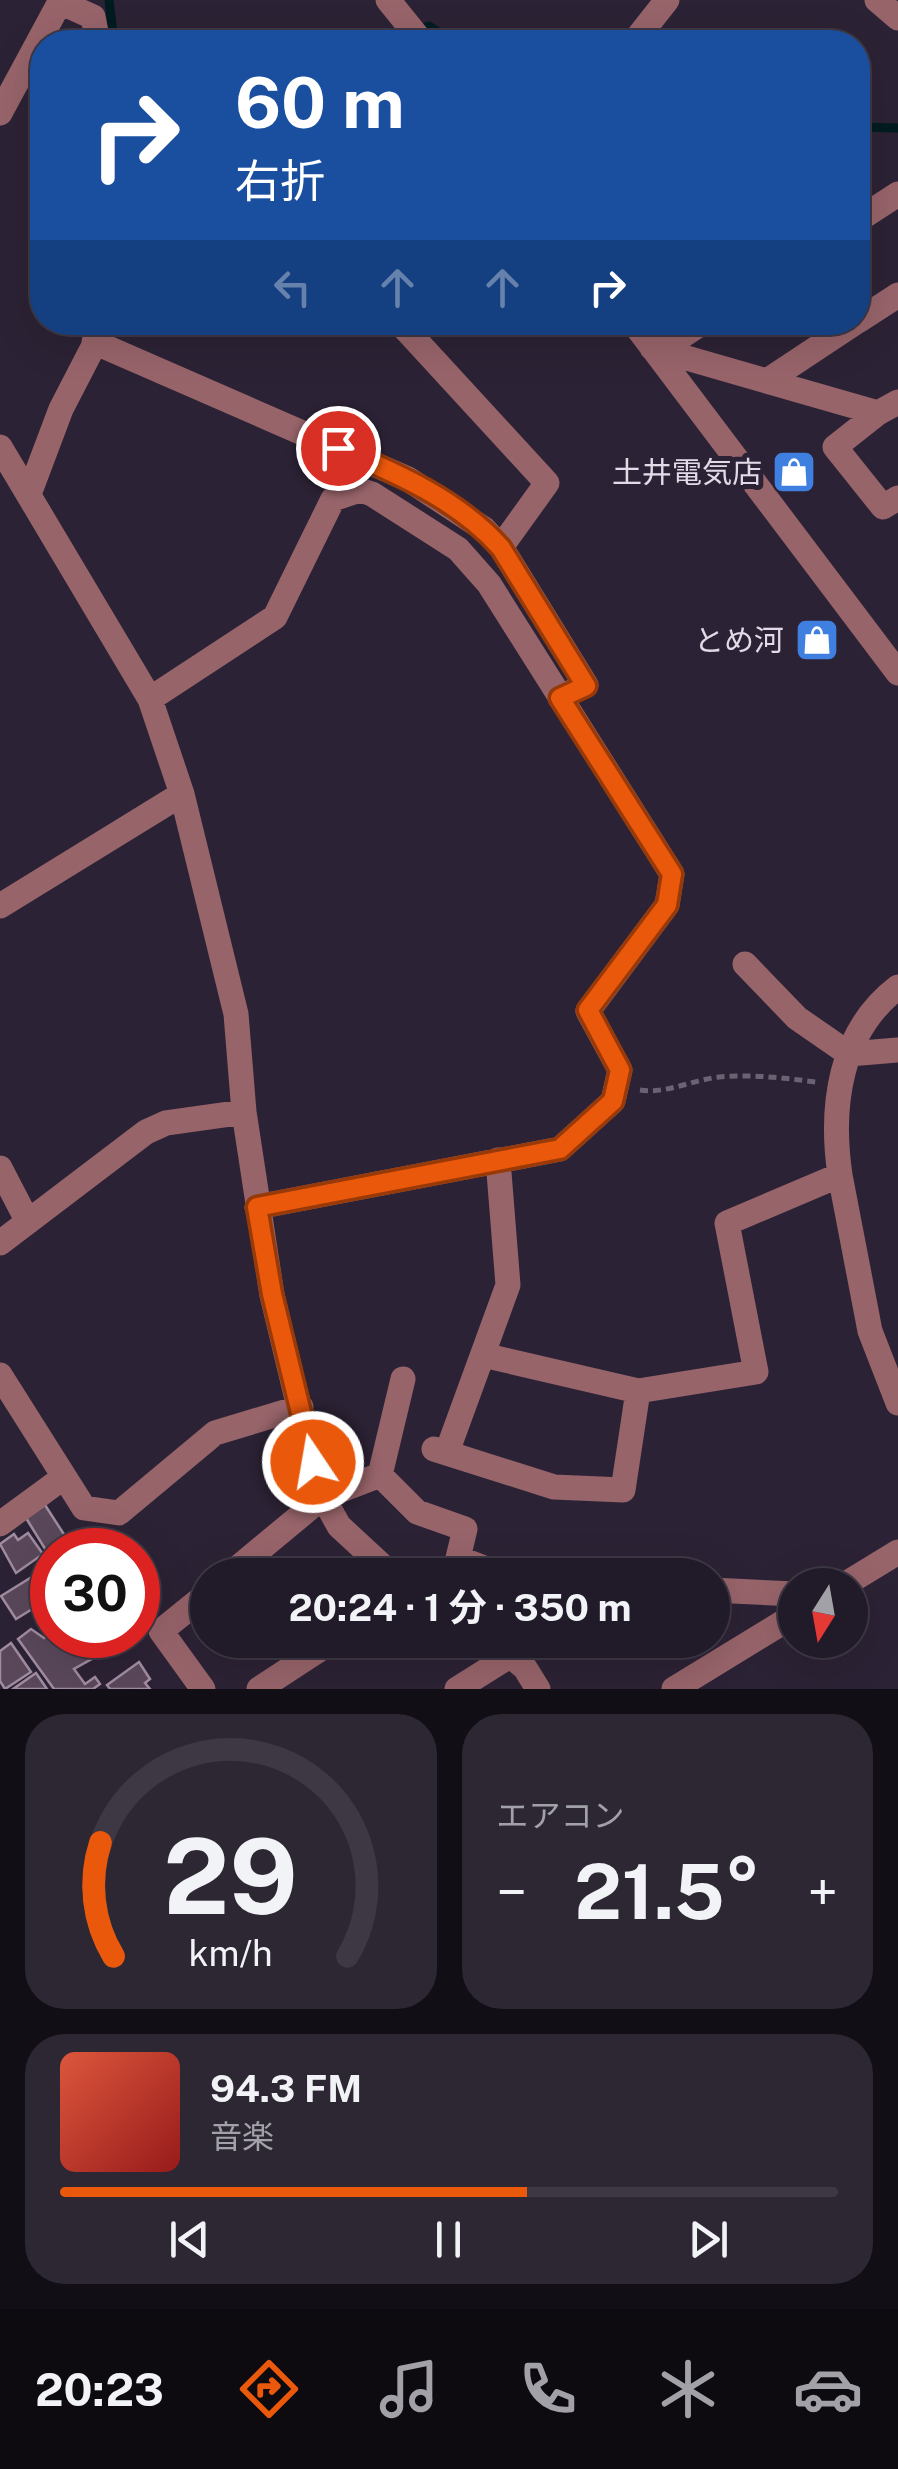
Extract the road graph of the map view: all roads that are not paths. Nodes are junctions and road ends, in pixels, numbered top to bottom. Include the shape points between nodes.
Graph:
1 (388, 0) edge
2 (666, 0) edge
3 (877, 0) edge
4 (60, 1) edge
5 (898, 18) edge
6 (44, 30) edge
7 (96, 30) edge
8 (412, 30) edge
9 (643, 30) edge
10 (30, 57) edge
11 (0, 113) edge
12 (898, 194) edge
13 (870, 212) edge
14 (898, 295) edge
15 (870, 313) edge
16 (98, 335) edge
17 (106, 335) edge
18 (411, 335) edge
19 (645, 335) edge
20 (681, 335) edge
21 (837, 335) edge
22 (657, 349) junction
23 (767, 381) junction
24 (888, 408) edge
25 (0, 447) edge
26 (29, 494) junction
27 (898, 498) edge
28 (501, 548) junction
29 (898, 674) edge
30 (560, 698) junction
31 (150, 700) junction
32 (182, 794) junction
33 (0, 906) edge
34 (746, 964) dead end
35 (898, 987) edge
36 (898, 1050) edge
37 (848, 1054) junction
38 (244, 1112) junction
39 (498, 1160) junction
40 (0, 1168) edge
41 (840, 1174) junction
42 (257, 1207) junction
43 (28, 1222) junction
44 (0, 1243) edge
45 (482, 1354) junction
46 (0, 1375) edge
47 (403, 1379) dead end
48 (638, 1391) junction
49 (898, 1403) edge
50 (301, 1407) junction
51 (380, 1474) junction
52 (64, 1477) junction
53 (323, 1498) junction
54 (0, 1524) edge
55 (898, 1552) edge
56 (250, 1558) edge
57 (374, 1558) edge
58 (458, 1558) edge
59 (868, 1570) edge
60 (730, 1591) edge
61 (778, 1593) edge
62 (190, 1608) edge
63 (778, 1626) edge
64 (306, 1658) edge
65 (491, 1658) edge
66 (514, 1658) edge
67 (191, 1685) edge
68 (688, 1687) edge
69 (259, 1689) edge
70 (458, 1689) edge
71 (538, 1689) edge

1 - 8 street
2 - 9 street
3 - 5 street
4 - 6 street
4 - 7 street via 93,18
10 - 11 street
12 - 13 street
14 - 15 street
16 - 26 street
17 - 28 street via 408,479 484,529
18 - 28 street via 547,483
19 - 22 street
20 - 22 street
21 - 23 street
22 - 23 street
22 - 29 street
23 - 24 street
24 - 27 street via 835,447 883,507
25 - 26 street
26 - 31 street
28 - 30 street via 586,686
30 - 31 street via 458,549 360,490 333,499 275,617
30 - 39 street via 672,874 667,905 588,1010 620,1070 613,1101 560,1149
31 - 32 street
32 - 33 street
32 - 38 street via 236,1014
34 - 37 street via 797,1018
35 - 37 street
36 - 37 street
37 - 41 street via 833,1127
38 - 42 street
38 - 43 street via 146,1132
39 - 42 street
39 - 45 street via 508,1285
40 - 43 street
41 - 48 street via 727,1223 756,1372
41 - 49 street via 870,1331
42 - 50 street
43 - 44 street
45 - 48 street
45 - 48 street via 439,1450 554,1487 623,1490
46 - 52 street
47 - 51 street
50 - 52 street via 215,1433 120,1514 84,1508
50 - 53 street
51 - 53 street
51 - 58 street via 417,1512 465,1529
52 - 54 street
53 - 56 street
53 - 57 street via 339,1526
55 - 59 street
60 - 61 street
62 - 67 street via 161,1632
63 - 68 street
64 - 69 street
65 - 70 street
66 - 71 street

